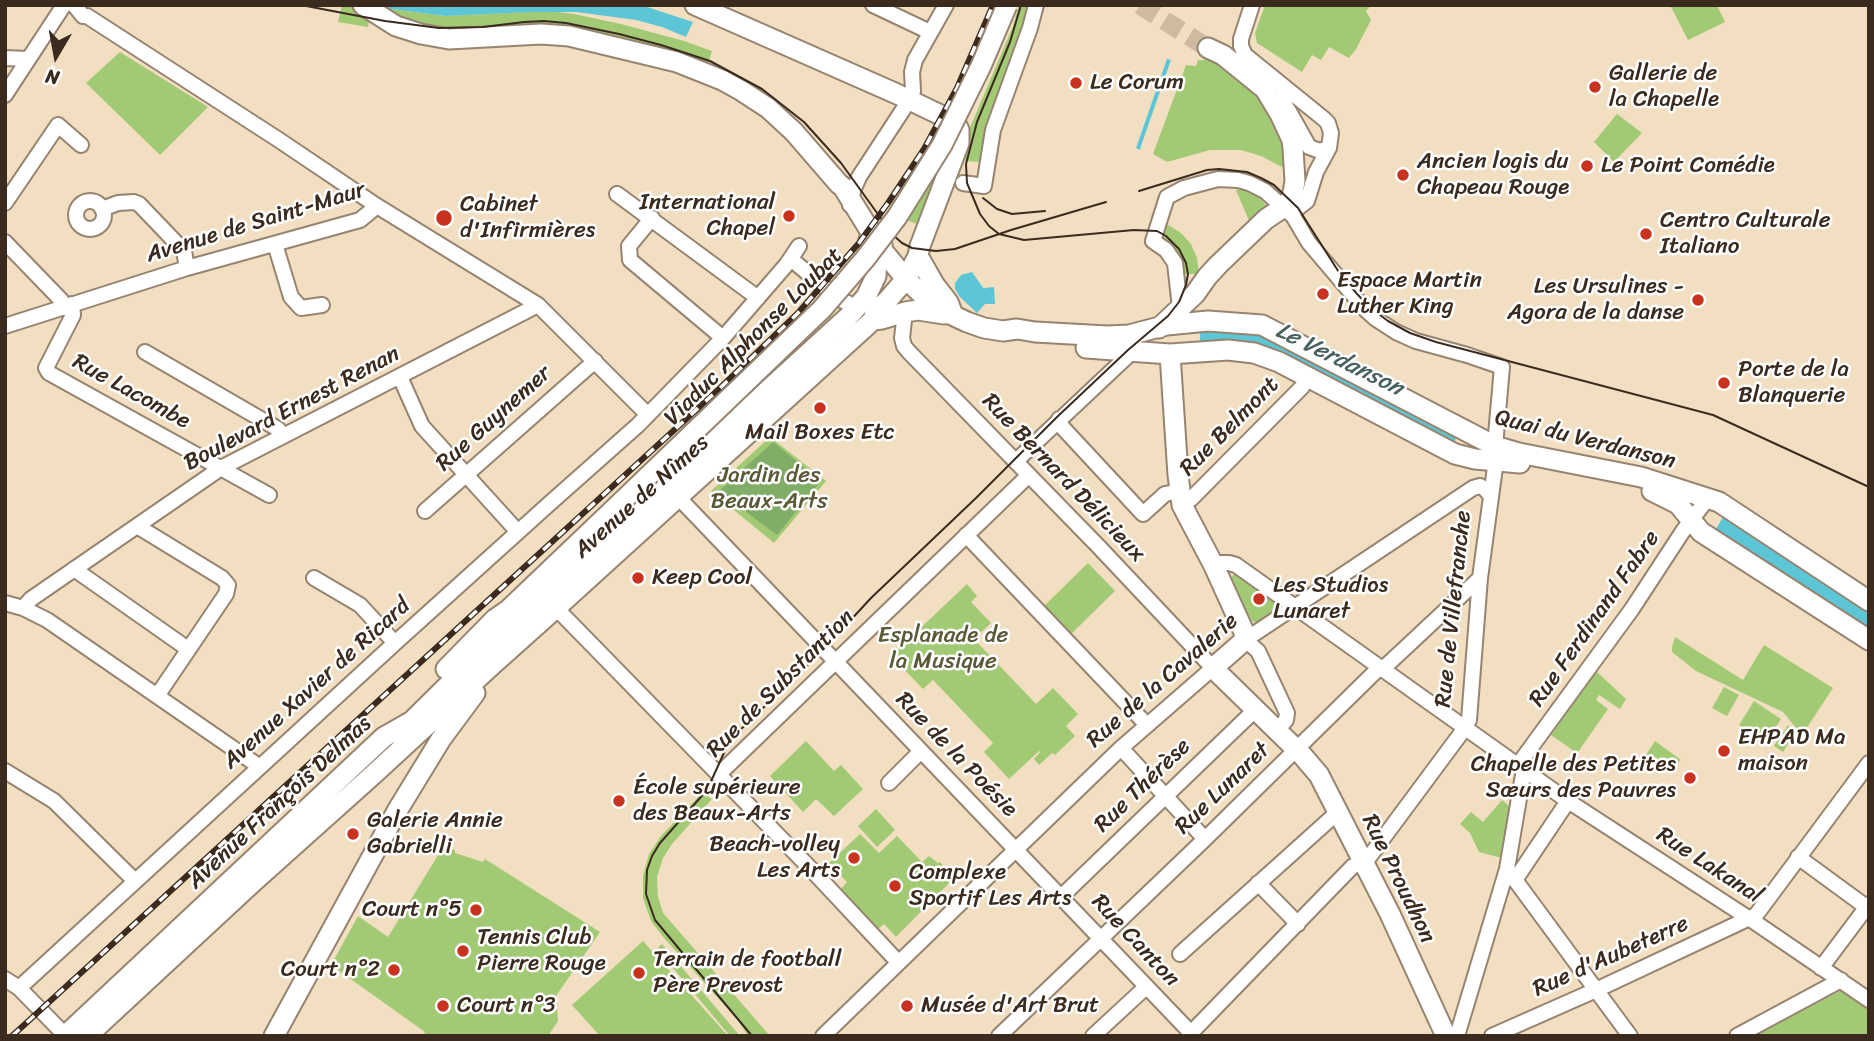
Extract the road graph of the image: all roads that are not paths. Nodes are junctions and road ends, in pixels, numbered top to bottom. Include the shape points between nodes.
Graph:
1 (64, 5) edge
2 (74, 5) edge
3 (363, 5) edge
4 (695, 5) edge
5 (873, 5) edge
6 (946, 5) edge
7 (1036, 5) edge
8 (1252, 5) edge
9 (88, 11) edge
10 (1008, 11) edge
11 (930, 32) junction
12 (1208, 48) tunnel mouth
13 (5, 58) edge
14 (28, 59) junction
15 (1265, 89) junction
16 (5, 95) edge
17 (910, 99) junction
18 (955, 122) junction
19 (81, 145) dead end
20 (1329, 148) junction
21 (952, 160) junction
22 (963, 183) junction
23 (617, 194) dead end
24 (940, 195) junction
25 (846, 197) junction
26 (5, 203) edge
27 (377, 206) junction
28 (1284, 208) junction
29 (102, 209) dead end
30 (652, 218) junction
31 (5, 242) edge
32 (275, 244) junction
33 (882, 245) junction
34 (799, 246) dead end
35 (919, 251) junction
36 (791, 259) junction
37 (187, 268) junction
38 (906, 279) junction
39 (1195, 294) junction
40 (758, 298) junction
41 (322, 305) dead end
42 (538, 305) junction
43 (68, 306) junction
44 (857, 308) junction
45 (1180, 308) junction
46 (905, 312) junction
47 (953, 315) junction
48 (873, 320) junction
49 (1208, 321) junction
50 (5, 326) edge
51 (1161, 327) junction
52 (1003, 331) junction
53 (723, 338) junction
54 (1133, 351) junction
55 (145, 352) dead end
56 (1170, 354) junction
57 (594, 361) junction
58 (400, 377) junction
59 (1307, 377) junction
60 (648, 415) junction
61 (1059, 419) junction
62 (284, 435) junction
63 (1496, 453) junction
64 (1016, 461) junction
65 (220, 468) junction
66 (465, 475) junction
67 (1029, 475) junction
68 (269, 495) dead end
69 (1490, 495) junction
70 (678, 497) junction
71 (1181, 498) junction
72 (1708, 498) junction
73 (617, 506) joint
74 (425, 511) dead end
75 (1691, 522) junction
76 (137, 526) junction
77 (518, 532) junction
78 (966, 535) junction
79 (1214, 566) junction
80 (74, 569) junction
81 (314, 578) dead end
82 (1480, 578) junction
83 (557, 583) junction
84 (1869, 601) edge
85 (5, 603) edge
86 (1296, 607) junction
87 (23, 608) junction
88 (556, 608) junction
89 (508, 610) junction
90 (498, 636) junction
91 (1245, 640) junction
92 (1869, 640) edge
93 (396, 643) junction
94 (188, 649) junction
95 (835, 662) junction
96 (491, 666) junction
97 (1213, 667) junction
98 (1381, 668) junction
99 (156, 696) junction
100 (1256, 709) junction
101 (412, 721) junction
102 (1146, 724) junction
103 (1465, 727) junction
104 (1278, 730) junction
105 (384, 737) junction
106 (404, 747) junction
107 (1121, 748) junction
108 (1297, 749) junction
109 (922, 751) junction
110 (260, 767) junction
111 (1521, 767) junction
112 (5, 771) edge
113 (1866, 772) edge
114 (718, 775) junction
115 (890, 783) dead end
116 (1165, 796) junction
117 (1568, 801) junction
118 (397, 811) junction
119 (1338, 812) junction
120 (1205, 839) junction
121 (1016, 849) junction
122 (1798, 857) junction
123 (1363, 863) junction
124 (1511, 875) junction
125 (135, 881) junction
126 (1258, 883) junction
127 (1062, 896) junction
128 (1868, 906) edge
129 (1748, 919) junction
130 (1298, 924) junction
131 (1100, 939) junction
132 (1180, 954) dead end
133 (898, 962) junction
134 (1821, 968) junction
135 (5, 979) edge
136 (1841, 980) junction
137 (1146, 987) junction
138 (12, 989) edge
139 (1596, 990) junction
140 (1869, 1000) edge
141 (277, 1034) edge
142 (1190, 1034) edge
143 (65, 1036) edge
144 (87, 1036) edge
145 (823, 1036) edge
146 (999, 1036) edge
147 (1093, 1036) edge
148 (1447, 1036) edge
149 (1457, 1036) edge
150 (1492, 1036) edge
151 (1630, 1036) edge
152 (1737, 1036) edge

1 - 14 street
2 - 9 street via 83,16
3 - 25 main road via 406,30 449,39 569,36 689,66 742,90 768,108 807,145
4 - 17 main road
5 - 11 street
6 - 11 street
7 - 22 street via 993,130 984,187
8 - 20 street via 1242,50 1324,119 1330,129
9 - 27 street
10 - 18 main road via 970,111
10 - 73 main road, Viaduc Alphonse Loubat, bridge via 942,145 865,259 822,309
11 - 17 street via 913,64
12 - 15 main road
13 - 14 street
14 - 16 street
15 - 20 street via 1282,100 1309,147
15 - 28 main road via 1286,125 1293,149 1295,181
17 - 18 main road
17 - 25 street
18 - 21 main road, Avenue de Nîmes via 960,136
19 - 26 street via 58,125
20 - 28 street via 1307,201 1298,208
21 - 22 street via 953,174
21 - 24 main road, Avenue de Nîmes
22 - 24 street via 949,186
23 - 30 street
24 - 35 main road, Avenue de Nîmes
25 - 33 main road, Quai du Verdanson
25 - 44 main road, Avenue de Nîmes via 877,257 876,276
27 - 32 street, Avenue de Saint-Maur via 360,220
27 - 42 street, Avenue de Saint-Maur
28 - 39 main road via 1218,265
28 - 45 street via 1249,183 1225,179 1167,197 1153,241 1175,262
28 - 63 street, Rue de Villefranche via 1376,319 1416,341 1502,367
29 - 37 street via 139,204 184,251
30 - 40 street
30 - 53 street via 629,246 630,260
31 - 43 street
32 - 37 street, Avenue de Saint-Maur
32 - 41 street via 291,297 301,308
33 - 35 main road
33 - 38 main road, Quai du Verdanson
34 - 36 street
35 - 38 main road, Avenue de Nîmes
35 - 47 main road
36 - 40 street
36 - 44 street via 836,297
37 - 43 street, Avenue de Saint-Maur
38 - 47 main road, Quai du Verdanson via 936,307
38 - 48 main road, Avenue de Nîmes via 876,310
39 - 45 main road
39 - 49 main road
40 - 53 street
42 - 57 street, Avenue de Saint-Maur
42 - 58 street, Boulevard Ernest Renan
43 - 50 street, Avenue de Saint-Maur
43 - 65 street, Rue Lacombe via 73,315 47,363 49,373
44 - 83 main road, Avenue de Nîmes
45 - 51 main road
46 - 47 main road, Quai du Verdanson
46 - 48 main road, Quai du Verdanson
46 - 64 street, Rue Bernard Délicieux via 904,345
47 - 52 main road, Quai du Verdanson
48 - 70 main road, Avenue de Nîmes
49 - 51 main road, Quai du Verdanson
49 - 63 main road, Quai du Verdanson via 1262,325
51 - 52 main road, Quai du Verdanson via 1107,336
51 - 54 main road
52 - 54 main road, Quai du Verdanson via 1010,338 1061,346
53 - 60 street
54 - 56 main road, Quai du Verdanson
54 - 61 street
55 - 62 street
56 - 59 main road, Quai du Verdanson via 1243,351
56 - 71 main road
57 - 60 street, Avenue de Saint-Maur
57 - 66 street, Rue Guynemer
58 - 62 street, Boulevard Ernest Renan
58 - 66 street via 422,426
59 - 63 main road, Quai du Verdanson via 1455,454 1475,459
59 - 71 street, Rue Belmont via 1191,499
60 - 77 street, Avenue Xavier de Ricard
61 - 64 street
61 - 71 street, Rue Belmont via 1143,514 1166,494
62 - 65 street, Boulevard Ernest Renan
63 - 69 street, Rue de Villefranche
63 - 72 main road, Quai du Verdanson via 1519,453 1641,477
63 - 75 main road, Quai du Verdanson via 1634,484 1678,504
64 - 67 street, Rue Bernard Délicieux
65 - 68 street
65 - 76 street, Boulevard Ernest Renan
66 - 74 street, Rue Guynemer
66 - 77 street
67 - 78 street, Rue de Substantion
67 - 97 street, Rue Bernard Délicieux
69 - 82 street, Rue de Villefranche
69 - 86 street, Rue de la Cavalerie via 1480,486 1473,488
70 - 88 main road, Avenue de Nîmes
70 - 95 street, Rue de la Poésie
71 - 79 main road
72 - 75 street, Rue Ferdinand Fabre
72 - 84 main road, Quai du Verdanson
73 - 89 main road, Avenue de Nîmes
75 - 92 main road, Quai du Verdanson via 1716,543
75 - 111 street, Rue Ferdinand Fabre
76 - 80 street, Boulevard Ernest Renan
76 - 94 street via 228,585
77 - 93 street, Avenue Xavier de Ricard
78 - 95 street, Rue de Substantion
78 - 102 street
79 - 86 street, Rue Lakanal via 1236,565
79 - 91 main road
80 - 87 street, Boulevard Ernest Renan
80 - 94 street
81 - 93 street via 360,605
82 - 98 street, Rue Lunaret
82 - 103 street, Rue de Villefranche
83 - 88 main road
83 - 90 main road, Avenue de Nîmes
85 - 87 street
86 - 91 street, Rue de la Cavalerie
86 - 98 street, Rue Lakanal
87 - 99 street
88 - 96 main road, Avenue de Nîmes
88 - 114 street
89 - 90 main road, Avenue de Nîmes
89 - 105 main road, Avenue de Nîmes
90 - 101 main road, Avenue de Nîmes
91 - 97 main road, Rue de la Cavalerie
91 - 104 street via 1258,651 1287,713
93 - 110 street, Avenue Xavier de Ricard
94 - 99 street
95 - 109 street, Rue de la Poésie
95 - 114 street, Rue de Substantion
96 - 106 main road, Avenue de Nîmes
96 - 118 main road
97 - 100 main road, Rue Proudhon
97 - 102 street, Rue de la Cavalerie
98 - 103 street, Rue Lakanal
98 - 108 street, Rue Lunaret
99 - 110 street
100 - 104 main road, Rue Proudhon
100 - 116 street, Rue Thérèse
101 - 105 main road, Avenue François Delmas
101 - 106 main road, Avenue François Delmas
102 - 107 street, Rue de la Cavalerie
103 - 111 street, Rue Lakanal
103 - 123 street, Rue de Villefranche
104 - 108 main road, Rue Proudhon
105 - 143 main road, Avenue François Delmas
106 - 118 main road via 413,765
106 - 144 main road, Avenue François Delmas
107 - 116 street
107 - 121 street, Rue de la Cavalerie
108 - 119 main road, Rue Proudhon via 1319,775
108 - 120 street, Rue Lunaret
109 - 115 street
109 - 121 street, Rue de la Poésie
110 - 125 street, Avenue Xavier de Ricard
111 - 117 street, Rue Lakanal
111 - 124 street, Rue Ferdinand Fabre
112 - 125 street via 54,801
113 - 122 street
114 - 133 street, Rue de Substantion
116 - 120 street
116 - 127 street, Rue Thérèse
117 - 124 street
117 - 129 street, Rue Lakanal
118 - 141 main road
119 - 123 main road, Rue Proudhon
119 - 126 street
120 - 131 street, Rue Lunaret
121 - 127 street, Rue Canton
121 - 133 street, Rue de la Cavalerie
122 - 128 street
122 - 129 street via 1756,915
123 - 130 street, Rue de Villefranche via 1352,867
123 - 148 main road, Rue Proudhon
124 - 139 street
124 - 149 street, Rue Ferdinand Fabre
125 - 138 street, Avenue Xavier de Ricard
126 - 130 street
126 - 132 street
127 - 131 street, Rue Canton
128 - 134 street
129 - 134 street, Rue Lakanal
129 - 139 street, Rue d'Aubeterre
130 - 142 street, Rue de Villefranche
131 - 137 street, Rue Canton
131 - 146 street, Rue Lunaret
133 - 145 street, Rue de la Cavalerie
134 - 136 street, Rue Lakanal
135 - 138 street
136 - 140 street, Rue Lakanal
136 - 152 street
137 - 142 street, Rue Canton
137 - 147 street
138 - 143 street
139 - 150 street, Rue d'Aubeterre
139 - 151 street

